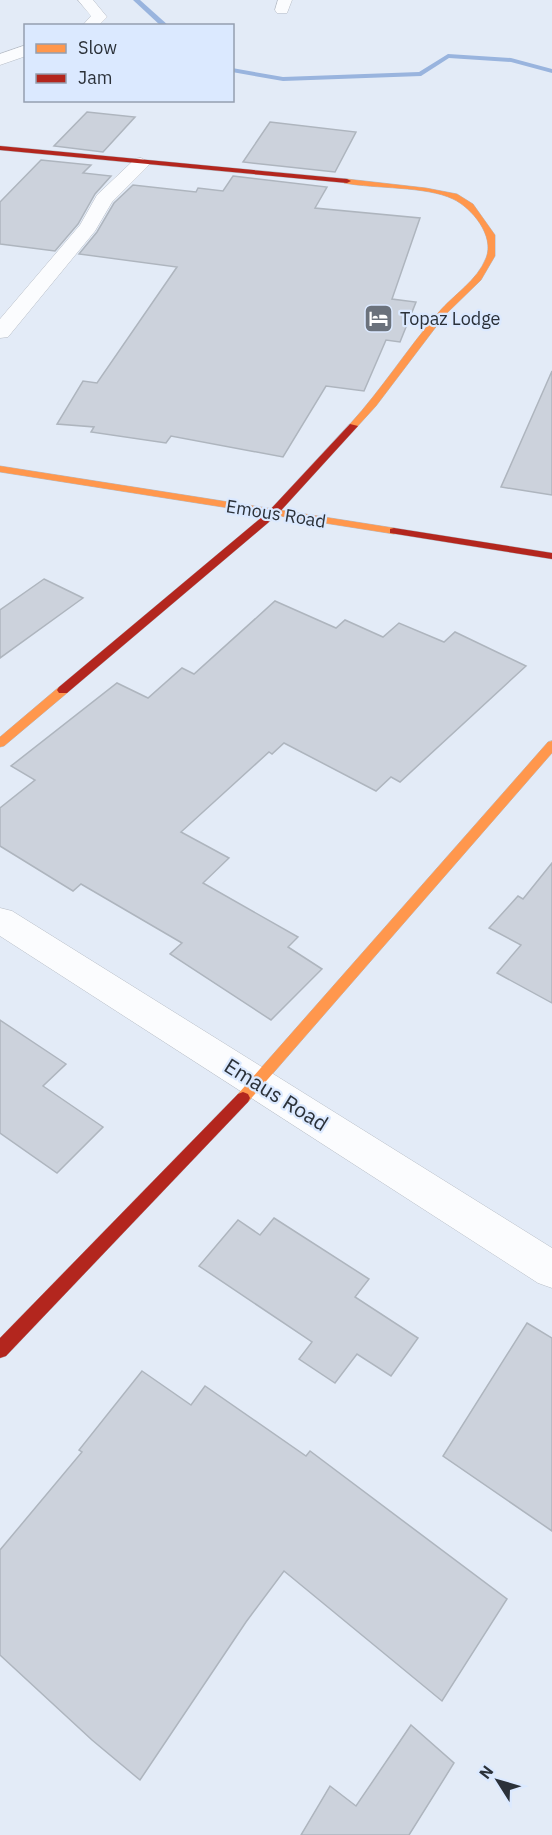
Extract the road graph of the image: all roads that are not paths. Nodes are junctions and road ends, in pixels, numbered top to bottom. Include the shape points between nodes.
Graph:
1 (85, 0) edge
2 (91, 24) edge
3 (24, 51) edge
4 (0, 60) edge
5 (0, 148) edge
6 (141, 163) junction
7 (0, 332) edge
8 (0, 470) edge
9 (272, 514) junction
10 (552, 556) edge
11 (0, 743) edge
12 (552, 745) edge
13 (0, 920) edge
14 (258, 1083) junction
15 (552, 1270) edge
16 (0, 1350) edge

1 - 2 street via 98,12 99,17
3 - 4 street
5 - 6 street
6 - 7 street via 104,199 88,227
6 - 9 street via 220,167 436,192 454,196 470,206 491,235 491,256 477,278 442,313 373,404
8 - 9 street, Emous Road
9 - 10 street, Emous Road
9 - 11 street
12 - 14 street
13 - 14 street, Emaus Road
14 - 15 street, Emaus Road
14 - 16 street

